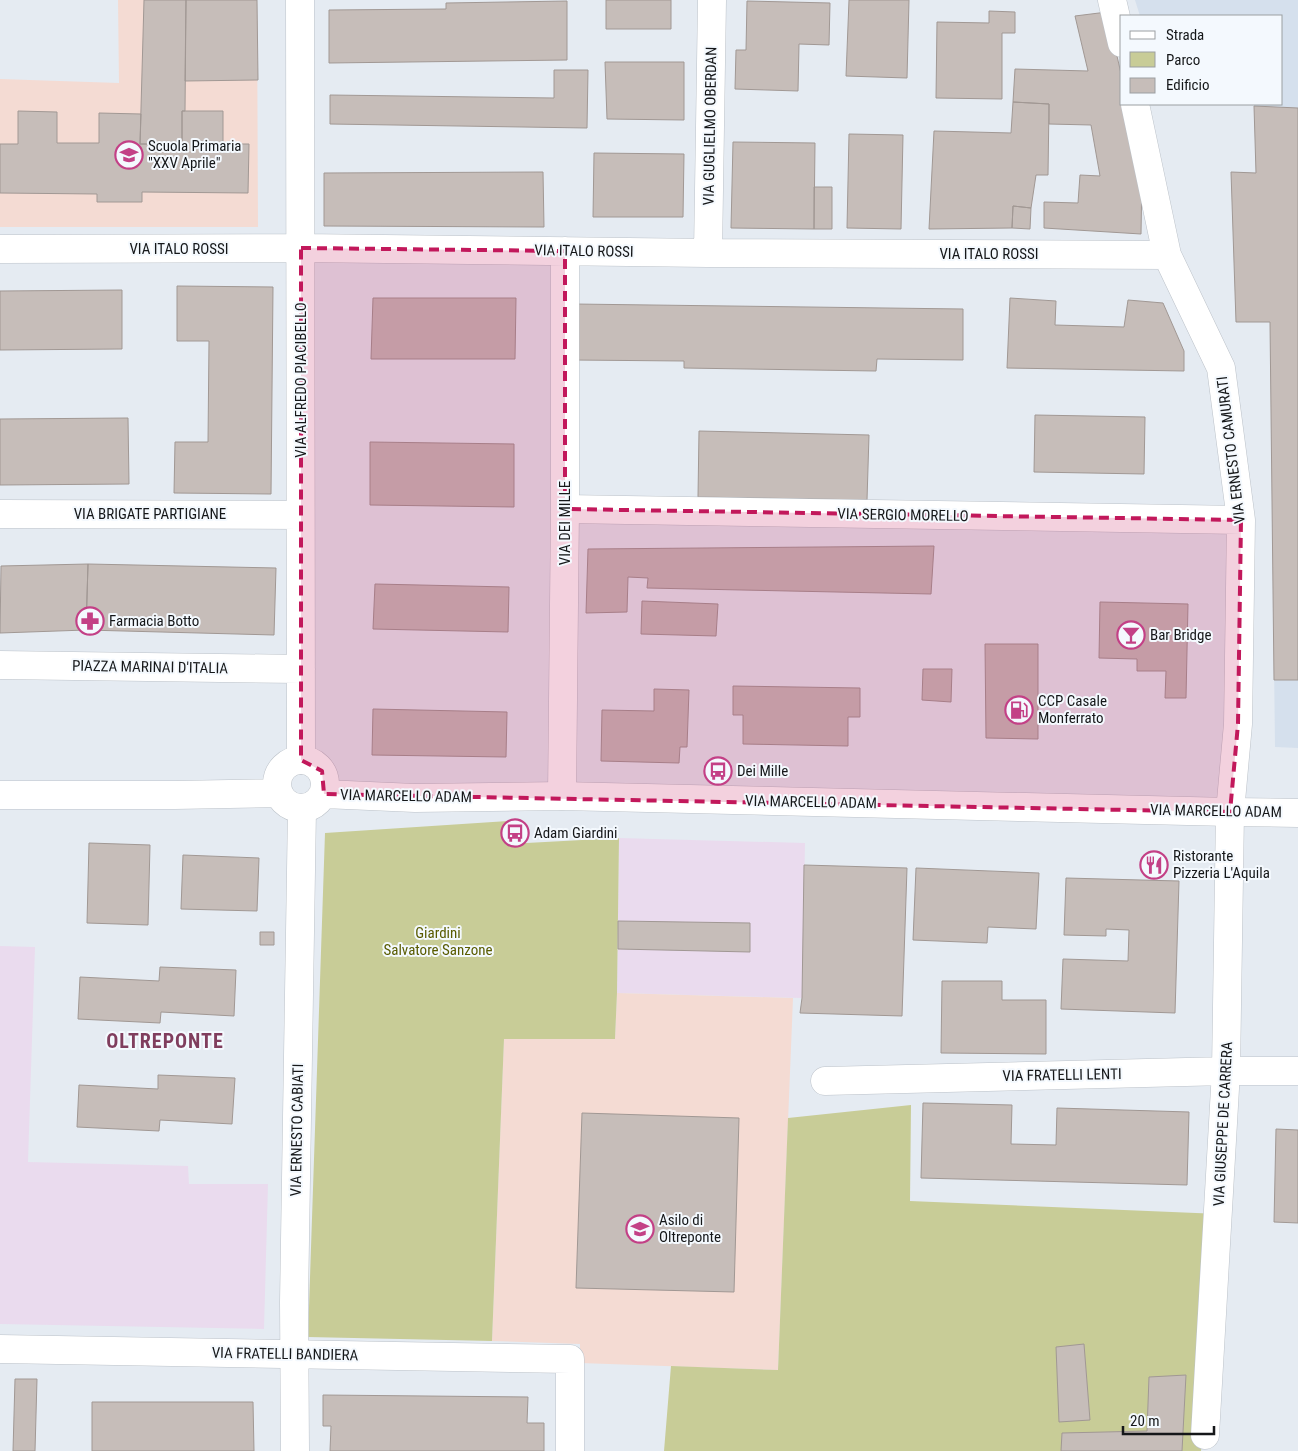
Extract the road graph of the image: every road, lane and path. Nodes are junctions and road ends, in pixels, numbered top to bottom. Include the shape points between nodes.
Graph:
1 (300, 0) edge
2 (712, 0) edge
3 (1112, 0) edge
4 (1120, 34) edge
5 (1135, 105) edge
6 (302, 248) junction
7 (0, 249) edge
8 (565, 251) junction
9 (708, 253) junction
10 (1167, 255) junction
11 (565, 509) junction
12 (0, 514) edge
13 (300, 515) junction
14 (1241, 520) junction
15 (0, 664) edge
16 (301, 669) junction
17 (302, 760) junction
18 (279, 793) junction
19 (324, 794) junction
20 (0, 795) edge
21 (562, 796) junction
22 (302, 809) junction
23 (1230, 812) junction
24 (1298, 813) edge
25 (1226, 1071) junction
26 (1298, 1071) edge
27 (826, 1080) dead end
28 (0, 1349) edge
29 (293, 1354) junction
30 (1205, 1435) dead end
31 (295, 1451) edge
32 (570, 1451) edge

1 - 6 street, VIA ALFREDO PIACIBELLO
2 - 9 street, VIA GUGLIELMO OBERDAN
3 - 4 street
5 - 10 street, VIA ERNESTO CAMURATI
6 - 7 street, VIA ITALO ROSSI
6 - 8 street, VIA ITALO ROSSI
6 - 13 street, VIA ALFREDO PIACIBELLO
8 - 9 street, VIA ITALO ROSSI
8 - 11 street, VIA DEI MILLE
9 - 10 street, VIA ITALO ROSSI
10 - 14 street, VIA ERNESTO CAMURATI via 1221,368
11 - 14 street, VIA SERGIO MORELLO
11 - 21 street, VIA DEI MILLE
12 - 13 street, VIA BRIGATE PARTIGIANE
13 - 16 street, VIA ALFREDO PIACIBELLO
14 - 23 street, VIA ERNESTO CAMURATI via 1238,724
15 - 16 street, PIAZZA MARINAI D'ITALIA
16 - 17 street, VIA ALFREDO PIACIBELLO
17 - 18 street via 287,764 281,770 277,785
17 - 19 street via 322,770 326,786
18 - 20 street
18 - 22 street via 282,800
19 - 21 street, VIA MARCELLO ADAM via 416,798
19 - 22 street via 315,804
21 - 23 street, VIA MARCELLO ADAM
22 - 29 street, VIA ERNESTO CABIATI
23 - 24 street, VIA MARCELLO ADAM
23 - 25 street, VIA GIUSEPPE DE CARRERA
25 - 26 street, VIA FRATELLI LENTI
25 - 27 street, VIA FRATELLI LENTI
25 - 30 street, VIA GIUSEPPE DE CARRERA
28 - 29 street, VIA FRATELLI BANDIERA
29 - 31 street, VIA ERNESTO CABIATI
29 - 32 street, VIA FRATELLI BANDIERA via 570,1359

